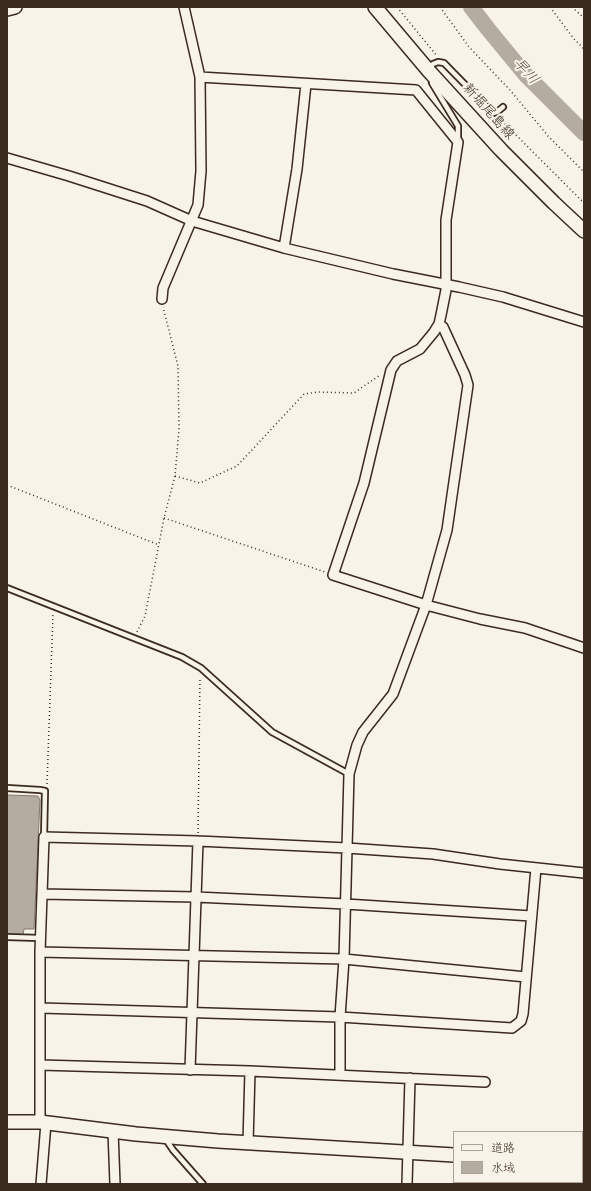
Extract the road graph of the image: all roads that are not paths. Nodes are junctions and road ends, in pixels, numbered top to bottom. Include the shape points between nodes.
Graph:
1 (15, 7) edge
2 (184, 7) edge
3 (375, 7) edge
4 (7, 9) edge
5 (428, 70) junction
6 (200, 77) junction
7 (306, 84) junction
8 (503, 107) dead end
9 (458, 142) junction
10 (7, 158) edge
11 (192, 221) junction
12 (584, 231) edge
13 (284, 248) junction
14 (445, 285) junction
15 (162, 299) road end
16 (584, 322) edge
17 (439, 324) junction
18 (7, 588) edge
19 (426, 604) junction
20 (584, 648) edge
21 (349, 774) junction
22 (7, 788) edge
23 (44, 837) junction
24 (198, 841) junction
25 (347, 848) junction
26 (536, 868) junction
27 (584, 873) edge
28 (42, 894) junction
29 (196, 897) junction
30 (346, 904) junction
31 (531, 916) junction
32 (7, 938) edge
33 (40, 938) junction
34 (40, 952) junction
35 (194, 955) junction
36 (344, 959) junction
37 (526, 977) junction
38 (41, 1008) junction
39 (192, 1013) junction
40 (340, 1017) junction
41 (40, 1065) junction
42 (190, 1070) junction
43 (250, 1071) junction
44 (340, 1075) junction
45 (410, 1078) junction
46 (485, 1082) dead end
47 (7, 1122) edge
48 (43, 1123) junction
49 (113, 1131) junction
50 (164, 1137) junction
51 (248, 1143) junction
52 (408, 1153) junction
53 (453, 1155) edge
54 (584, 1180) edge
55 (41, 1184) edge
56 (115, 1184) edge
57 (203, 1184) edge
58 (407, 1184) edge
59 (584, 1184) edge

1 - 4 street
2 - 6 street
3 - 5 street, 新堀尾島線
5 - 8 lane via 433,64 444,63 493,112
5 - 9 lane via 431,80 458,126
5 - 12 street, 新堀尾島線 via 501,150
6 - 7 street
6 - 11 street via 202,171 198,204
7 - 9 street via 416,90
7 - 13 street via 297,169
9 - 14 street via 446,220
10 - 11 street via 147,201
11 - 13 street
11 - 15 street via 163,288
13 - 14 street
14 - 16 street via 504,297
14 - 17 street
17 - 19 street via 468,384 447,530
17 - 19 street via 420,348 397,361 391,370 364,483 333,575
18 - 21 lane via 182,657 201,668 272,732
19 - 20 street via 525,628
19 - 21 street via 393,694 363,732
21 - 25 street
22 - 23 lane via 45,791
23 - 24 street
23 - 28 street
24 - 25 street
24 - 29 street
25 - 26 street via 433,854
25 - 30 street
26 - 27 street
26 - 31 street
28 - 29 street
28 - 33 street
29 - 30 street
29 - 35 street
30 - 31 street
30 - 36 street
31 - 37 street
32 - 33 lane
33 - 34 street
34 - 35 street
34 - 38 street
35 - 36 street
35 - 39 street
36 - 37 street
36 - 40 street
37 - 40 street via 521,1021 512,1028
38 - 39 street
38 - 41 street
39 - 40 street
39 - 42 street
40 - 44 street
41 - 42 street
41 - 48 street
42 - 43 street
43 - 44 street
43 - 51 street
44 - 45 street
45 - 46 street
45 - 52 street
47 - 48 street
48 - 49 street
48 - 55 street
49 - 50 street
49 - 56 street
50 - 51 street
50 - 57 lane
51 - 52 street
52 - 53 street
52 - 58 street
54 - 59 street

